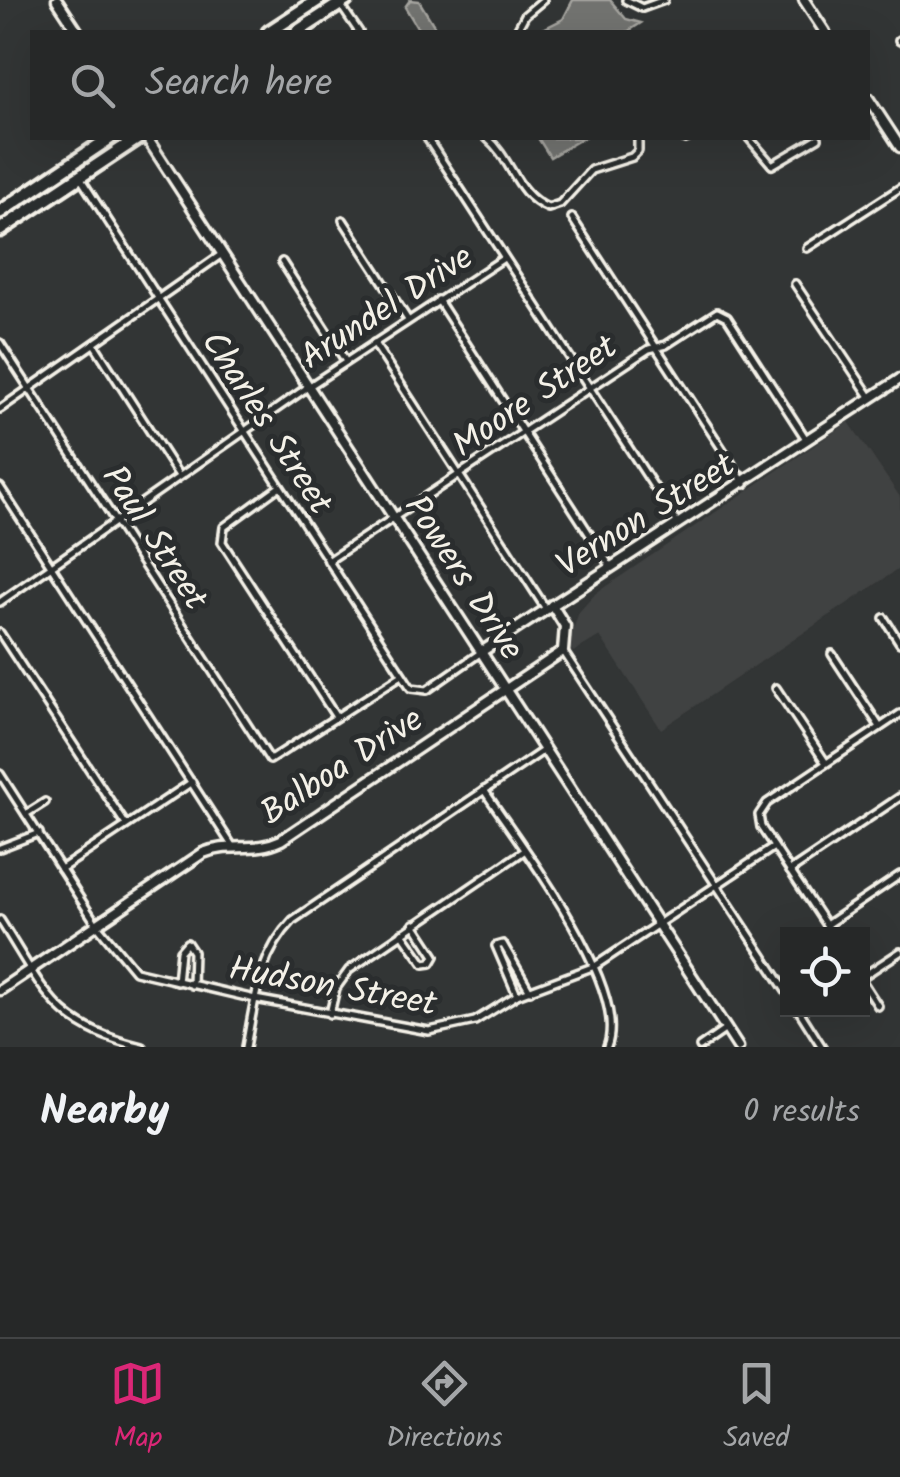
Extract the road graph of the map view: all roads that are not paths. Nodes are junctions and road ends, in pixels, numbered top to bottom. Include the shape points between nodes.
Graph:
1 (56, 0) edge
2 (318, 0) edge
3 (543, 0) edge
4 (626, 0) edge
5 (664, 0) edge
6 (804, 0) edge
7 (339, 1) edge
8 (77, 30) edge
9 (272, 30) edge
10 (300, 30) edge
11 (357, 30) edge
12 (517, 30) edge
13 (824, 30) edge
14 (870, 103) edge
15 (107, 140) edge
16 (135, 140) edge
17 (148, 140) edge
18 (427, 140) edge
19 (489, 140) edge
20 (637, 140) edge
21 (752, 140) edge
22 (815, 140) edge
23 (900, 147) edge
24 (79, 177) junction
25 (900, 188) edge
26 (0, 212) edge
27 (572, 218) dead end
28 (344, 220) dead end
29 (0, 230) edge
30 (807, 248) dead end
31 (222, 254) junction
32 (504, 258) junction
33 (282, 262) dead end
34 (795, 284) dead end
35 (157, 299) junction
36 (438, 300) junction
37 (408, 320) junction
38 (0, 342) edge
39 (374, 343) junction
40 (94, 344) junction
41 (657, 347) junction
42 (346, 361) junction
43 (900, 379) edge
44 (308, 387) junction
45 (30, 388) junction
46 (590, 389) junction
47 (871, 398) junction
48 (0, 409) edge
49 (244, 431) junction
50 (524, 432) junction
51 (808, 442) junction
52 (459, 475) junction
53 (180, 476) junction
54 (746, 484) junction
55 (0, 486) edge
56 (280, 486) junction
57 (394, 518) junction
58 (116, 522) junction
59 (677, 522) junction
60 (328, 562) junction
61 (610, 566) junction
62 (52, 567) junction
63 (0, 602) edge
64 (549, 607) junction
65 (884, 618) dead end
66 (0, 634) edge
67 (900, 642) edge
68 (564, 651) junction
69 (481, 652) junction
70 (832, 654) dead end
71 (402, 675) junction
72 (776, 688) dead end
73 (506, 690) junction
74 (418, 692) joint
75 (900, 714) edge
76 (336, 717) junction
77 (880, 728) junction
78 (545, 750) junction
79 (826, 764) junction
80 (0, 774) edge
81 (192, 782) junction
82 (484, 790) junction
83 (900, 797) edge
84 (45, 802) dead end
85 (26, 814) junction
86 (126, 825) junction
87 (39, 833) junction
88 (233, 847) junction
89 (774, 847) junction
90 (0, 848) edge
91 (524, 851) junction
92 (62, 870) junction
93 (790, 871) junction
94 (900, 875) edge
95 (718, 886) junction
96 (0, 920) edge
97 (414, 924) junction
98 (826, 924) junction
99 (98, 925) junction
100 (660, 925) junction
101 (828, 927) edge
102 (402, 933) junction
103 (900, 952) edge
104 (595, 966) junction
105 (32, 969) junction
106 (870, 973) edge
107 (177, 982) junction
108 (780, 982) edge
109 (192, 985) junction
110 (0, 990) edge
111 (530, 991) junction
112 (870, 992) edge
113 (518, 996) junction
114 (255, 999) junction
115 (878, 1006) dead end
116 (330, 1014) junction
117 (803, 1017) edge
118 (726, 1029) junction
119 (142, 1047) edge
120 (246, 1047) edge
121 (607, 1047) edge
122 (700, 1047) edge
123 (738, 1047) edge
124 (822, 1047) edge

1 - 8 street
2 - 9 highway
3 - 12 street
4 - 5 street via 642,8
6 - 13 street
7 - 10 highway
7 - 11 street
14 - 23 street
15 - 26 highway
16 - 24 highway
17 - 31 street, Powers Drive
18 - 32 street
19 - 20 street via 503,151 520,188 548,208 591,170 632,158
21 - 22 street via 772,165
24 - 29 highway
24 - 35 street, Charles Street
25 - 30 street
27 - 41 street
28 - 37 street
31 - 35 street
31 - 44 street, Powers Drive
32 - 36 street, Arundel Drive
32 - 46 street
33 - 42 street
34 - 47 street
35 - 40 street
35 - 49 street, Charles Street
36 - 37 street, Arundel Drive
36 - 50 street
37 - 39 street, Arundel Drive
38 - 45 street, Paul Street
39 - 42 street, Arundel Drive
39 - 52 street
40 - 45 street
40 - 53 street
41 - 46 street, Moore Street
41 - 51 street, Moore Street via 721,312
41 - 54 street
42 - 44 street, Arundel Drive
43 - 47 street, Vernon Street
44 - 49 street, Arundel Drive
44 - 57 street, Powers Drive
45 - 48 street
45 - 58 street, Paul Street
46 - 50 street, Moore Street
46 - 59 street
47 - 51 street, Vernon Street
49 - 53 street, Arundel Drive
49 - 56 street, Charles Street
50 - 52 street, Moore Street
50 - 61 street
51 - 54 street, Vernon Street
52 - 57 street, Moore Street
52 - 64 street
53 - 58 street, Arundel Drive
54 - 59 street, Vernon Street
55 - 62 street
56 - 60 street, Charles Street
56 - 76 street via 224,527 222,542
57 - 60 street, Moore Street
57 - 69 street, Powers Drive
58 - 62 street, Arundel Drive
58 - 76 street, Paul Street via 270,760
59 - 61 street, Vernon Street
60 - 71 street, Charles Street
61 - 64 street, Vernon Street
62 - 63 street, Arundel Drive
62 - 81 street
64 - 68 street via 565,626
64 - 69 street, Vernon Street
65 - 67 street
66 - 86 street
68 - 73 street, Balboa Drive
68 - 95 street
69 - 73 street, Powers Drive
69 - 74 street, Vernon Street
70 - 77 street
71 - 74 street, Charles Street
71 - 76 street
72 - 79 street
73 - 78 street, Powers Drive
73 - 88 street, Balboa Drive via 281,840 264,848
75 - 77 street
77 - 79 street
78 - 82 street
78 - 100 street, Powers Drive
79 - 89 street via 759,814
80 - 85 street, Hudson Street
81 - 86 street
81 - 88 street
82 - 91 street
82 - 114 street via 292,920 272,942
83 - 93 street
84 - 85 street
85 - 87 street, Hudson Street
86 - 92 street
87 - 90 street
87 - 92 street, Hudson Street
88 - 99 street, Balboa Drive via 203,853
89 - 93 street
89 - 95 street, Hudson Street
91 - 97 street
91 - 104 street
92 - 99 street, Hudson Street
93 - 98 street
94 - 98 street
95 - 100 street, Hudson Street
95 - 108 street
96 - 105 street
97 - 102 street
97 - 102 street via 435,956 431,963 424,964
98 - 101 street
99 - 105 street, Balboa Drive
99 - 107 street, Hudson Street via 135,971
100 - 104 street, Hudson Street
100 - 118 street, Powers Drive
102 - 116 street via 349,970
103 - 106 street
104 - 111 street, Hudson Street
104 - 121 street via 614,1018
105 - 110 street, Balboa Drive
105 - 119 street via 78,1026
107 - 109 street, Hudson Street
107 - 109 street via 187,942
109 - 114 street, Hudson Street
111 - 113 street, Hudson Street
111 - 113 street via 503,944 496,946
112 - 115 street
113 - 116 street, Hudson Street via 450,1030
114 - 116 street, Hudson Street
114 - 120 street
117 - 124 street
118 - 122 street
118 - 123 street, Powers Drive

